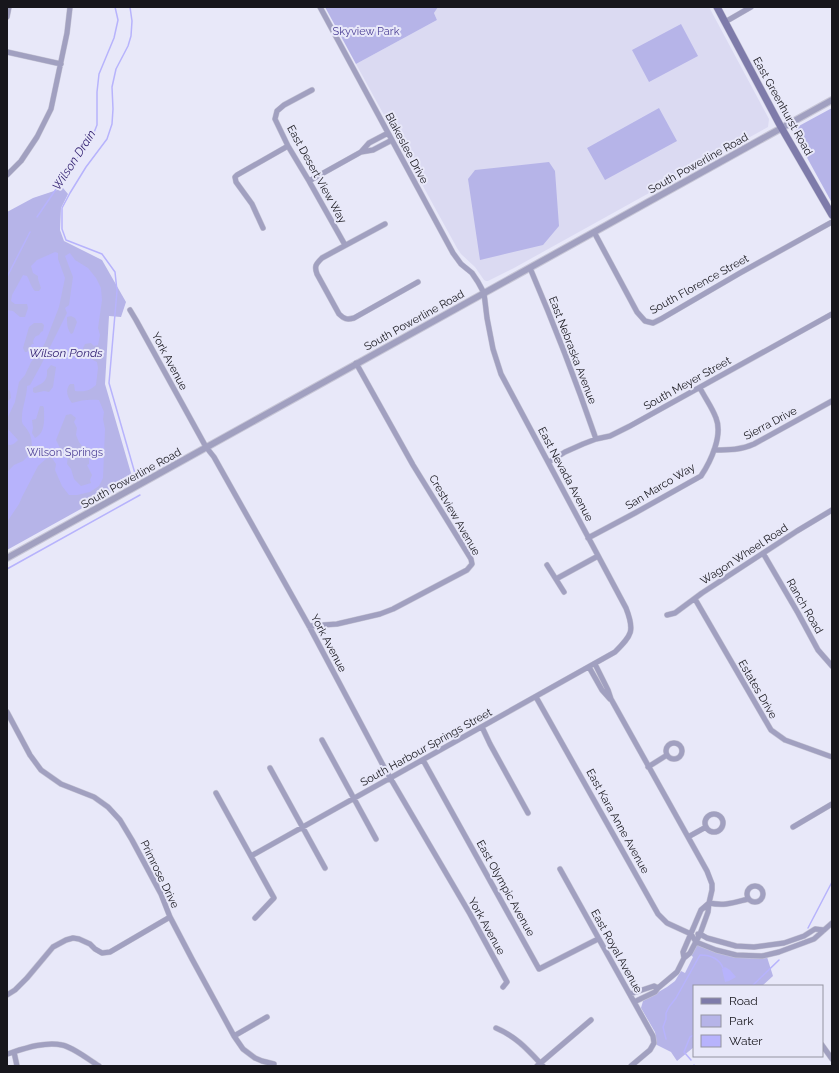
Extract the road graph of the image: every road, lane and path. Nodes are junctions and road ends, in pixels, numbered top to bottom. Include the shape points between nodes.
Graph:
1 (9, 7) edge
2 (70, 7) edge
3 (320, 7) edge
4 (717, 7) edge
5 (751, 7) edge
6 (7, 17) edge
7 (725, 22) junction
8 (7, 52) edge
9 (61, 64) junction
10 (312, 90) dead end
11 (832, 100) edge
12 (781, 128) junction
13 (388, 133) junction
14 (392, 140) junction
15 (288, 146) junction
16 (361, 152) junction
17 (7, 175) edge
18 (309, 180) junction
19 (832, 215) edge
20 (832, 222) edge
21 (385, 224) dead end
22 (263, 228) dead end
23 (594, 232) junction
24 (345, 245) junction
25 (530, 268) junction
26 (418, 282) dead end
27 (484, 294) junction
28 (130, 310) dead end
29 (832, 314) edge
30 (356, 363) junction
31 (700, 388) junction
32 (832, 401) edge
33 (596, 439) junction
34 (206, 447) junction
35 (714, 450) junction
36 (549, 462) junction
37 (832, 510) edge
38 (588, 538) junction
39 (763, 553) junction
40 (598, 556) junction
41 (7, 558) edge
42 (547, 565) dead end
43 (556, 579) junction
44 (564, 592) dead end
45 (695, 599) junction
46 (667, 615) dead end
47 (309, 626) junction
48 (611, 655) joint
49 (595, 664) junction
50 (832, 666) edge
51 (589, 667) junction
52 (536, 697) junction
53 (611, 699) junction
54 (7, 712) edge
55 (482, 728) junction
56 (322, 740) dead end
57 (667, 755) dead end
58 (832, 757) edge
59 (422, 760) junction
60 (648, 767) junction
61 (270, 768) dead end
62 (390, 778) junction
63 (216, 793) dead end
64 (353, 799) junction
65 (832, 804) edge
66 (528, 813) dead end
67 (302, 827) junction
68 (706, 827) dead end
69 (793, 827) dead end
70 (688, 837) junction
71 (376, 839) dead end
72 (251, 856) junction
73 (325, 868) dead end
74 (560, 869) dead end
75 (748, 899) dead end
76 (709, 903) junction
77 (170, 917) junction
78 (256, 918) dead end
79 (832, 923) edge
80 (824, 930) junction
81 (691, 934) junction
82 (700, 934) junction
83 (598, 939) junction
84 (696, 942) junction
85 (684, 958) junction
86 (503, 987) dead end
87 (658, 988) junction
88 (630, 994) junction
89 (7, 995) edge
90 (634, 1002) junction
91 (267, 1017) dead end
92 (591, 1020) dead end
93 (496, 1028) dead end
94 (234, 1036) junction
95 (823, 1046) edge
96 (14, 1052) junction
97 (7, 1054) edge
98 (832, 1060) edge
99 (274, 1064) dead end
100 (540, 1065) edge
101 (17, 1066) edge
102 (99, 1066) edge
103 (630, 1066) edge

1 - 6 street
2 - 9 street
3 - 13 street, Blakeslee Drive
4 - 7 main road, East Greenhurst Road
5 - 7 street
7 - 12 main road, East Greenhurst Road
8 - 9 street
9 - 17 street via 51,109 38,137
10 - 15 street, East Desert View Way via 277,111 275,119
11 - 12 street, South Powerline Road
12 - 19 main road, East Greenhurst Road
12 - 23 street, South Powerline Road
13 - 14 street, Blakeslee Drive
13 - 16 street via 369,143
14 - 16 street via 373,150
14 - 27 street, Blakeslee Drive via 453,253 472,273
15 - 18 street, East Desert View Way
15 - 22 street via 235,177
16 - 18 street
18 - 24 street, East Desert View Way
20 - 23 street, South Florence Street via 653,323 645,321 637,312
21 - 24 street
23 - 25 street, South Powerline Road
24 - 26 street via 322,258 315,269 343,318 349,319
25 - 27 street, South Powerline Road
25 - 33 street, East Nebraska Avenue via 579,389
27 - 30 street, South Powerline Road
27 - 36 street, East Nevada Avenue via 493,349 501,374
28 - 34 street, York Avenue
29 - 31 street, South Meyer Street
30 - 34 street, South Powerline Road
30 - 47 street, Crestview Avenue via 472,564 466,570 380,614 337,624
31 - 33 street, South Meyer Street via 610,436
31 - 35 street, San Marco Way via 717,419 718,432
32 - 35 street, Sierra Drive via 745,448
33 - 36 street, South Meyer Street
34 - 41 street, South Powerline Road
34 - 47 street, York Avenue via 214,456
35 - 38 street, San Marco Way via 701,476
36 - 38 street, East Nevada Avenue
37 - 39 street, Wagon Wheel Road
38 - 40 street, East Nevada Avenue
39 - 45 street, Wagon Wheel Road
39 - 50 street, Ranch Road via 818,650
40 - 43 street
40 - 48 street, East Nevada Avenue via 631,621 628,639
42 - 43 street
43 - 44 street
45 - 46 street, Wagon Wheel Road
45 - 58 street, Estates Drive via 771,730 785,740
47 - 62 street, York Avenue
48 - 49 street, South Harbour Springs Street
49 - 51 street, South Harbour Springs Street
49 - 53 street
51 - 52 street, South Harbour Springs Street
51 - 53 street via 602,690
52 - 55 street, South Harbour Springs Street
52 - 81 street, East Kara Anne Avenue via 658,914 667,923
53 - 60 street
54 - 77 street, Primrose Drive via 41,770 61,784 94,797 120,820 161,894
55 - 59 street, South Harbour Springs Street
55 - 66 street
56 - 64 street
57 - 60 street
59 - 62 street, South Harbour Springs Street
59 - 83 street, East Olympic Avenue via 539,969
60 - 70 street
61 - 67 street
62 - 64 street, South Harbour Springs Street
62 - 86 street, York Avenue via 507,982
63 - 72 street
64 - 67 street, South Harbour Springs Street
64 - 71 street
65 - 69 street
67 - 72 street, South Harbour Springs Street
67 - 73 street
68 - 70 street
70 - 76 street via 712,884
72 - 78 street via 274,898
74 - 83 street, East Royal Avenue
75 - 76 street via 728,904
76 - 81 street via 701,910
76 - 82 street
77 - 89 street via 110,952 102,953 79,939 66,940 53,947 27,978
77 - 94 street, Primrose Drive
79 - 80 street
80 - 82 street via 815,929 784,944 754,947 736,946
80 - 84 street via 814,939 762,956 736,955
81 - 82 street
81 - 84 street
81 - 85 street via 683,952
82 - 84 street
83 - 88 street, East Royal Avenue
84 - 85 street
85 - 87 street via 677,972
87 - 88 street via 654,986
87 - 90 street
88 - 90 street, East Royal Avenue
90 - 103 street, East Royal Avenue via 653,1036 654,1043 650,1050
91 - 94 street
92 - 100 street
93 - 100 street via 517,1039
94 - 99 street, Primrose Drive via 242,1048 255,1058
95 - 98 street
96 - 97 street
96 - 101 street
96 - 102 street via 48,1044 62,1045

